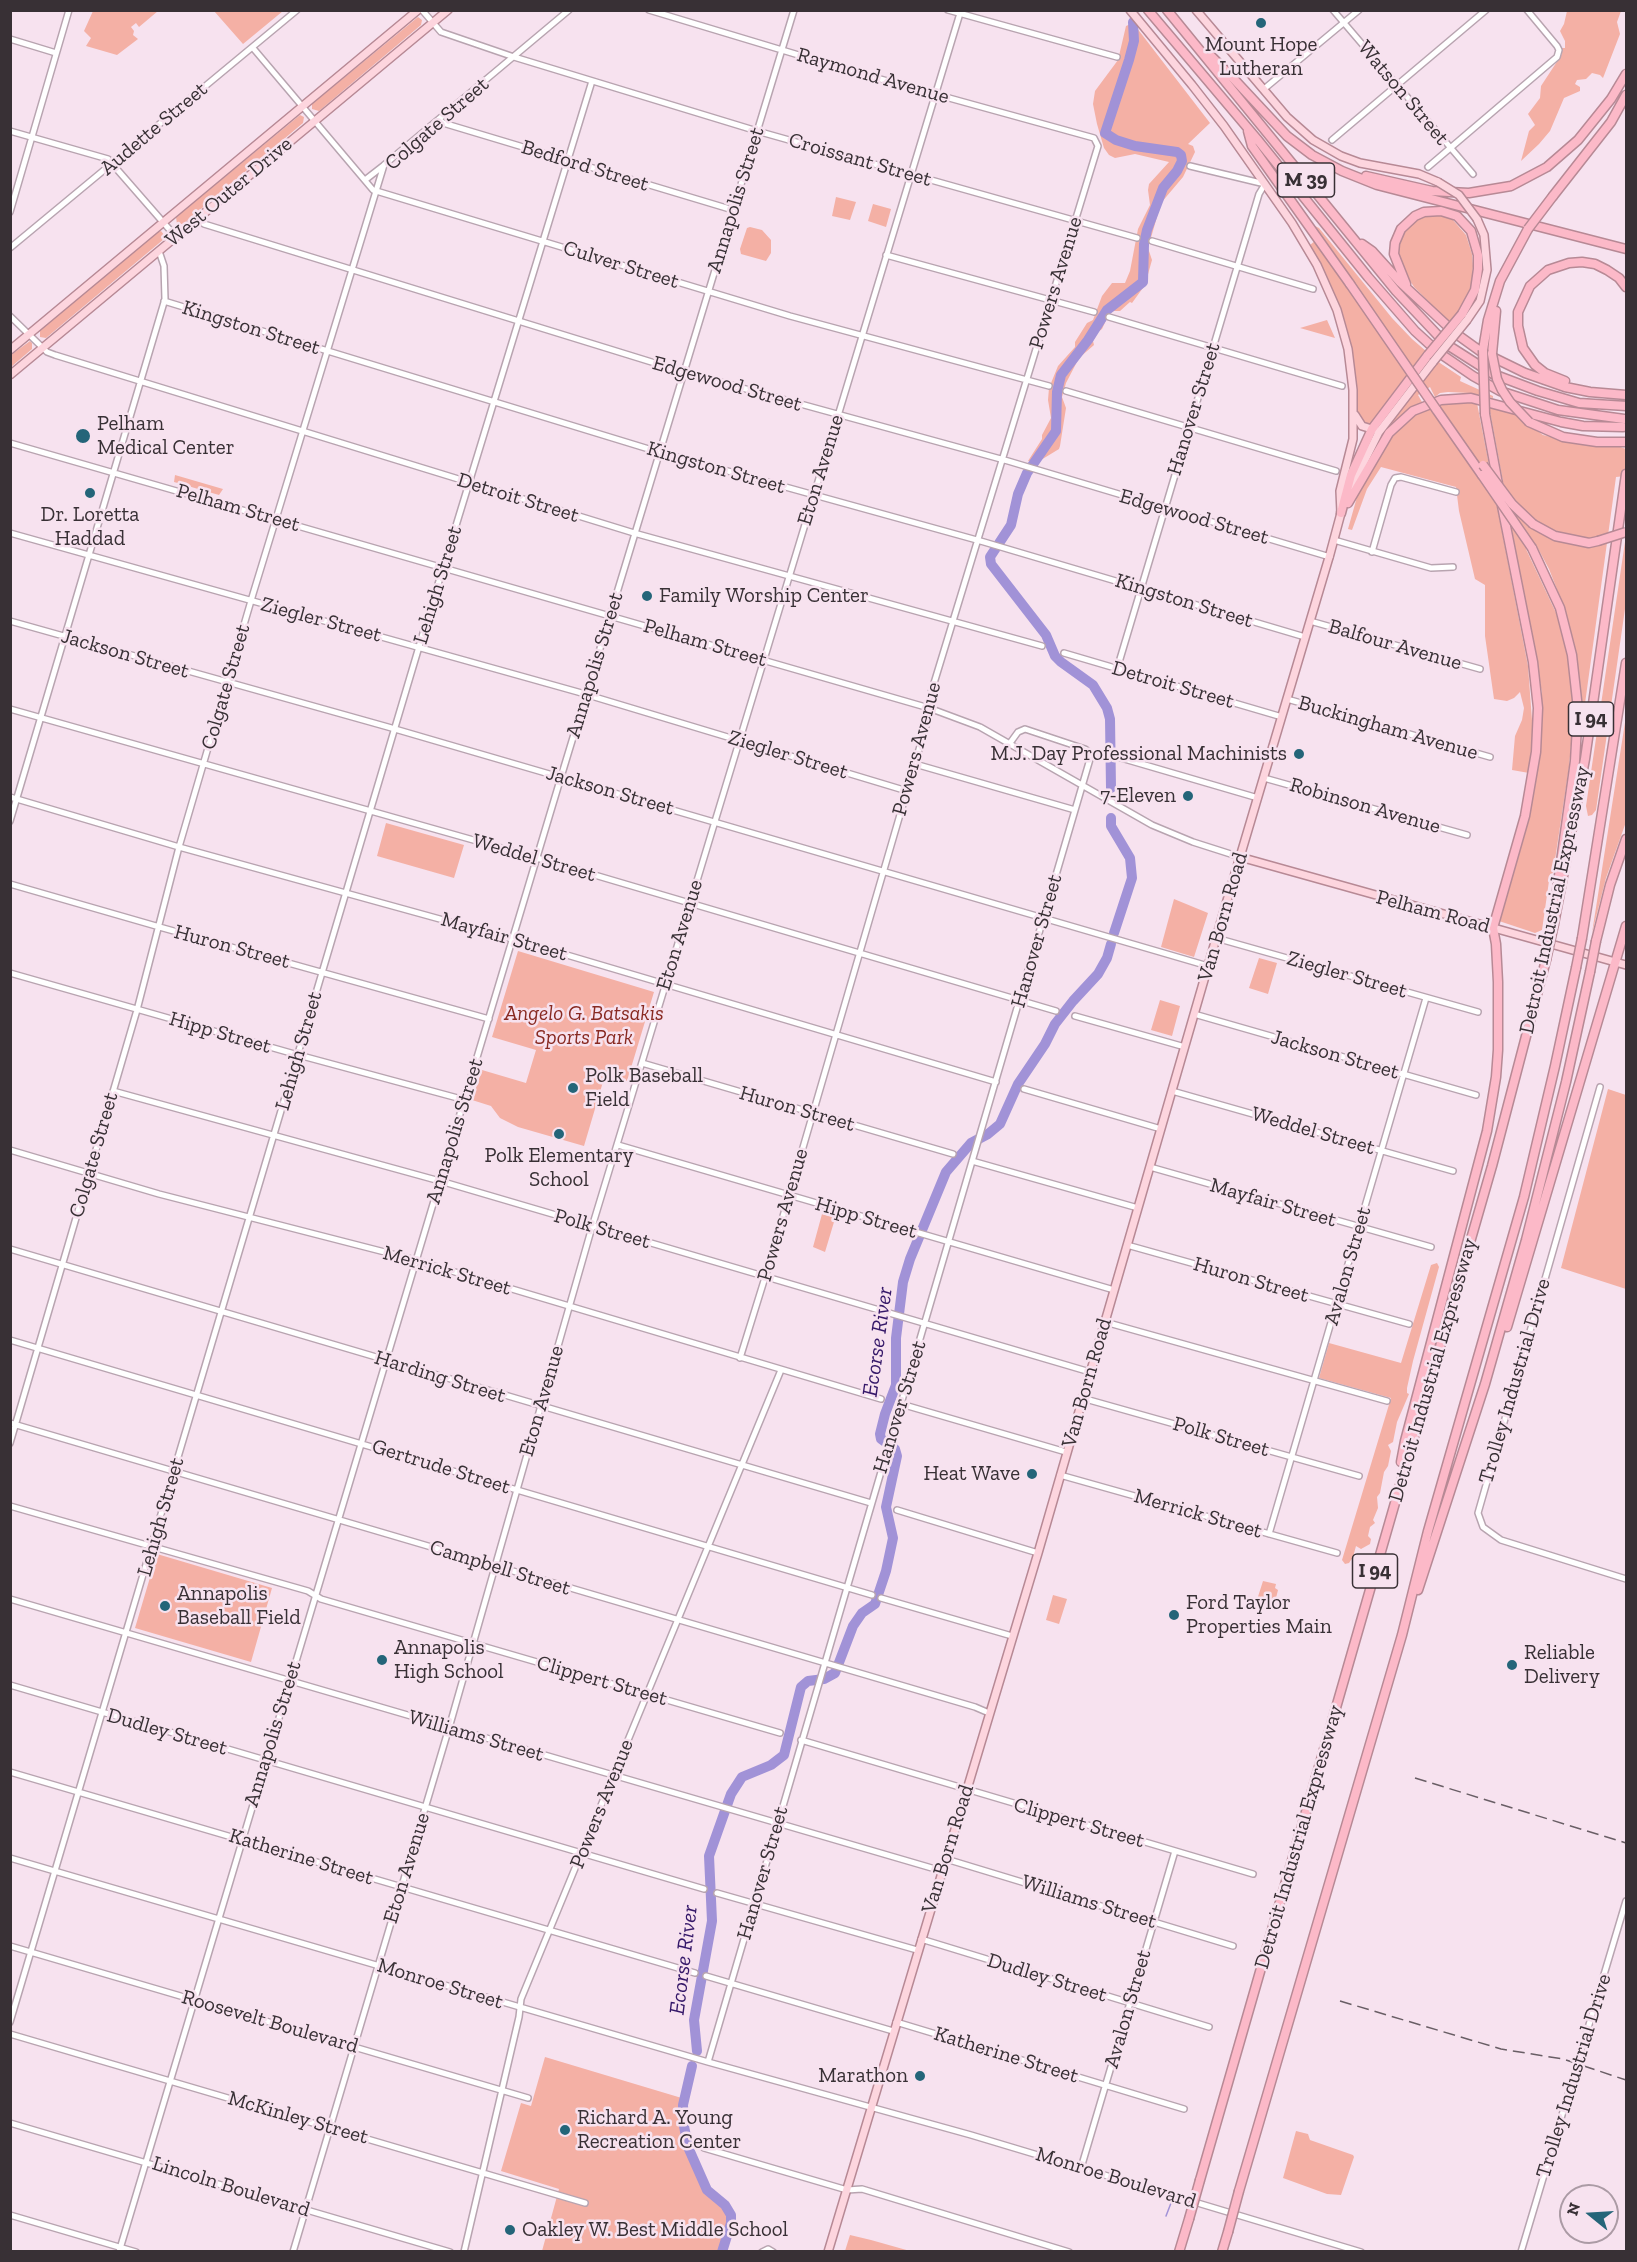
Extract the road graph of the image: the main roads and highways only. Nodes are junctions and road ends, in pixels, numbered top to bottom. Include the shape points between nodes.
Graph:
1 (420, 10) edge
2 (448, 10) edge
3 (1130, 10) edge
4 (1148, 10) edge
5 (1167, 10) edge
6 (1196, 10) edge
7 (1186, 33) junction
8 (1626, 74) edge
9 (1626, 95) edge
10 (1248, 130) junction
11 (1329, 165) junction
12 (1354, 240) junction
13 (1626, 249) edge
14 (1626, 287) edge
15 (1409, 290) junction
16 (1465, 317) junction
17 (10, 350) edge
18 (1488, 352) junction
19 (10, 375) edge
20 (1626, 393) edge
21 (1626, 406) edge
22 (1354, 415) junction
23 (1445, 421) junction
24 (1376, 430) junction
25 (1626, 442) edge
26 (1626, 474) edge
27 (1348, 503) junction
28 (1341, 513) junction
29 (1626, 532) edge
30 (1626, 663) edge
31 (1626, 841) edge
32 (1240, 857) junction
33 (1556, 914) junction
34 (1626, 926) edge
35 (1493, 928) junction
36 (1616, 962) junction
37 (1626, 965) edge
38 (1485, 1384) junction
39 (1393, 1508) junction
40 (1402, 1635) junction
41 (828, 2252) edge
42 (1179, 2252) edge
43 (1222, 2252) edge

1 - 17 main road, West Outer Drive
2 - 19 main road, West Outer Drive
3 - 22 main road, Van Born Road via 1192,85 1309,251 1337,310 1351,363
4 - 10 highway, M 39
5 - 7 highway, M 39
6 - 16 main road, bridge via 1299,129 1327,149 1360,163 1419,174 1459,195 1477,219 1485,242 1487,270 1483,291
7 - 11 highway via 1287,136
7 - 12 highway, M 39
8 - 11 highway via 1578,140 1547,167 1511,186 1469,193 1432,191
9 - 18 highway, bridge via 1611,122 1518,246 1493,302
10 - 23 highway, bridge via 1252,146
10 - 27 highway, M 39 via 1389,302 1438,352 1500,391 1558,411 1623,423 1583,426 1471,398 1441,400 1413,411 1389,433
11 - 13 highway via 1377,185
12 - 15 highway via 1372,251
12 - 21 highway, M 39 via 1446,344 1492,374 1579,403
14 - 20 highway via 1619,278 1595,264 1559,265 1530,286 1522,300 1518,326 1522,348 1545,373 1580,385
15 - 16 highway via 1395,257 1399,234 1408,221 1424,212 1451,214 1471,231 1478,255 1474,290
15 - 20 highway via 1455,333 1506,365 1565,387
16 - 24 highway, bridge
18 - 25 highway, bridge via 1502,390 1530,422 1563,438
18 - 35 highway, bridge via 1485,414 1533,662 1538,716 1530,793
22 - 24 main road via 1358,423
22 - 28 main road, Van Born Road via 1350,456 1340,491
23 - 29 highway, bridge via 1519,512 1539,528 1555,536 1589,543
23 - 33 highway, bridge via 1532,548 1560,608 1572,655 1578,709
24 - 27 main road, Van Born Road
24 - 28 highway via 1351,475
26 - 33 highway, Detroit Industrial Expressway / I 94 via 1585,759
27 - 28 main road, Van Born Road
28 - 32 main road, Van Born Road
30 - 40 highway, Detroit Industrial Expressway / I 94, bridge via 1582,938 1555,1066 1524,1197
31 - 38 highway, bridge via 1610,885 1546,1162
32 - 35 main road, Pelham Road
32 - 41 main road, Van Born Road via 1038,1553
33 - 39 highway, Detroit Industrial Expressway / I 94, bridge via 1504,1122
34 - 36 highway
35 - 36 main road, Pelham Road
35 - 39 highway via 1499,1024 1488,1131 1405,1441
36 - 37 main road, Pelham Road
36 - 38 highway via 1524,1274
38 - 40 highway
39 - 42 highway, Detroit Industrial Expressway / I 94, bridge
40 - 43 highway, Detroit Industrial Expressway / I 94, bridge

